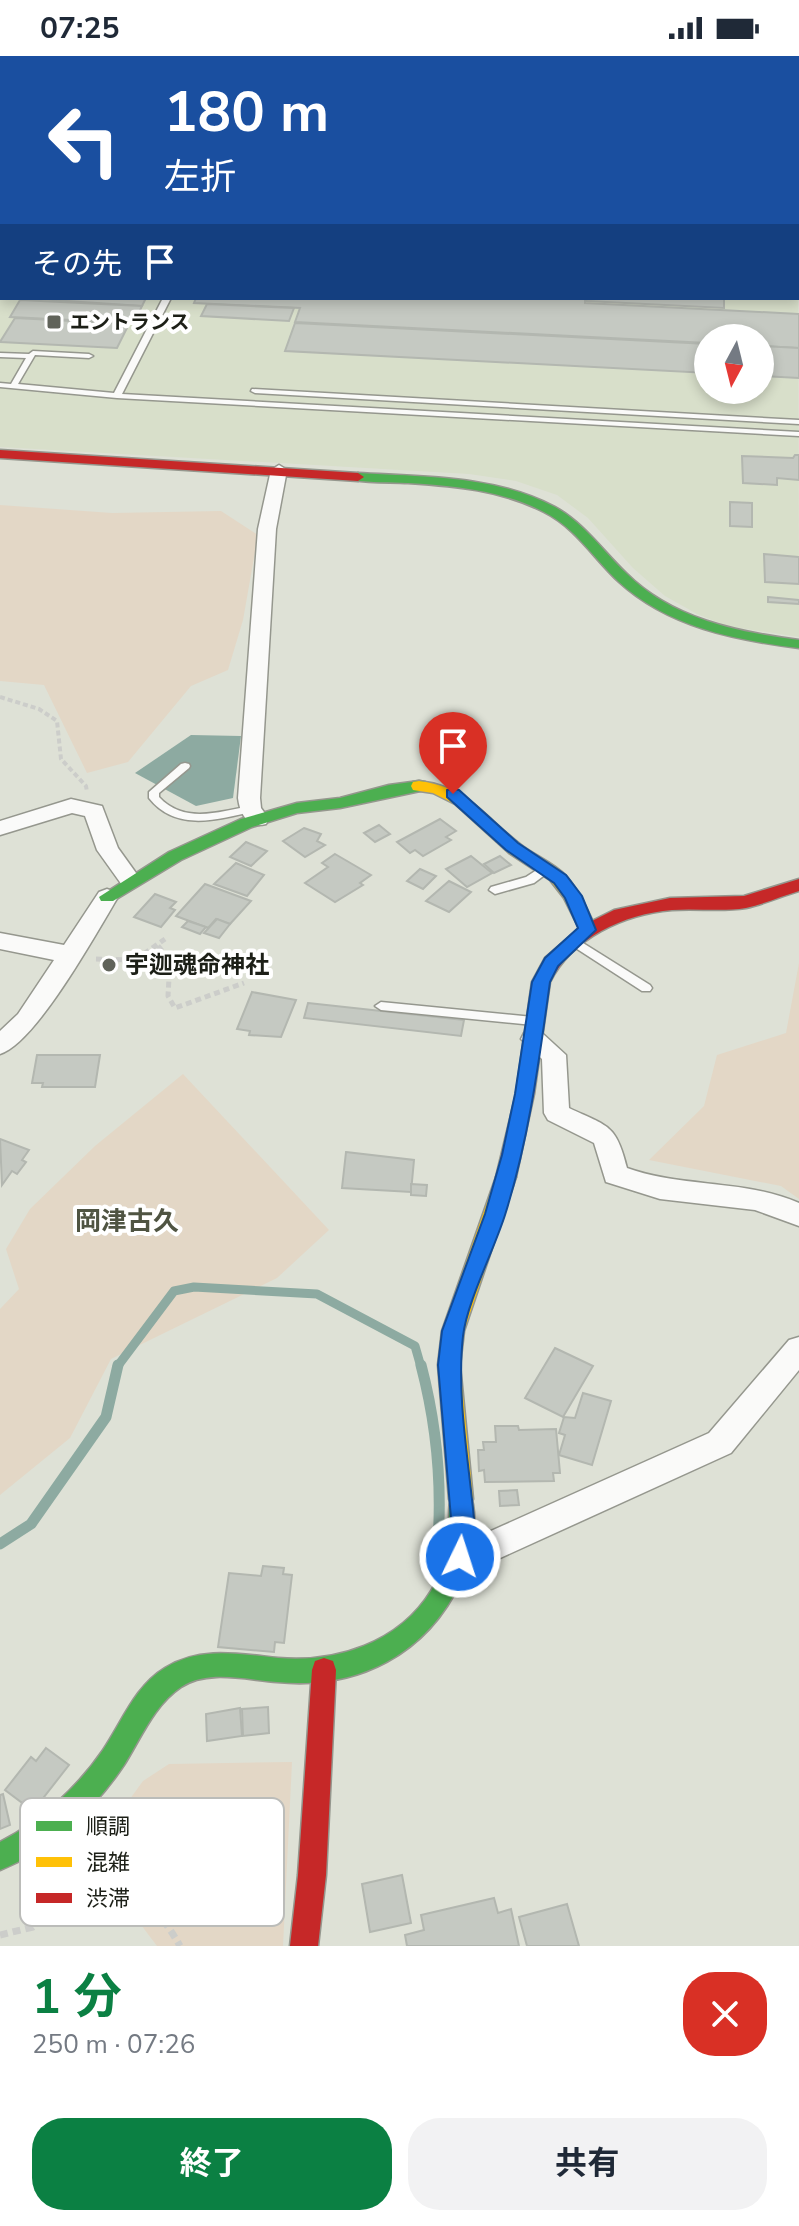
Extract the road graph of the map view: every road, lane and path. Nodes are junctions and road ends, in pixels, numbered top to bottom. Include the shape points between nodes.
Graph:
1 (166, 300) edge
2 (0, 355) edge
3 (31, 356) junction
4 (89, 356) dead end
5 (0, 385) edge
6 (13, 386) junction
7 (255, 391) dead end
8 (117, 396) junction
9 (759, 419) junction
10 (799, 422) edge
11 (760, 432) junction
12 (799, 434) edge
13 (0, 454) edge
14 (279, 470) junction
15 (799, 644) edge
16 (0, 697) edge
17 (185, 766) dead end
18 (94, 811) junction
19 (254, 814) junction
20 (0, 828) edge
21 (546, 868) junction
22 (130, 880) junction
23 (799, 885) edge
24 (495, 890) dead end
25 (107, 897) joint
26 (581, 936) junction
27 (165, 939) dead end
28 (0, 941) edge
29 (158, 946) junction
30 (68, 954) junction
31 (106, 963) dead end
32 (244, 983) dead end
33 (646, 988) dead end
34 (381, 1006) dead end
35 (534, 1030) junction
36 (0, 1045) edge
37 (799, 1215) edge
38 (799, 1349) edge
39 (460, 1557) junction
40 (324, 1670) junction
41 (78, 1798) edge
42 (20, 1844) edge
43 (0, 1857) edge
44 (34, 1926) edge
45 (167, 1926) edge
46 (0, 1935) edge
47 (180, 1946) edge
48 (304, 1946) edge

1 - 8 lane
2 - 3 lane
3 - 4 lane
3 - 6 lane
5 - 6 lane
6 - 8 lane
7 - 9 lane
8 - 11 lane
9 - 10 lane
9 - 11 lane
11 - 12 lane
13 - 14 street
14 - 15 street via 458,481 517,496 575,525 623,579 678,614 728,633
14 - 19 street via 267,529
16 - 18 path via 39,709 57,721 61,759 86,786
17 - 19 lane via 154,792 165,810 203,818
18 - 20 street via 71,806
18 - 22 street via 108,850
19 - 21 street via 337,804 402,785 438,789 465,802 512,846
19 - 22 street
21 - 24 lane via 530,880
21 - 26 street via 573,896
22 - 25 street
23 - 26 street via 745,902 647,906 601,921
25 - 30 street
26 - 33 lane
26 - 35 street via 551,962 541,982
27 - 29 path
28 - 30 street
29 - 31 path via 132,961 96,959
29 - 32 path via 170,960 168,996 175,1008
30 - 36 street via 27,1020
34 - 35 lane
35 - 37 street via 554,1055 557,1113 603,1136 615,1175 638,1186 766,1203
35 - 39 street via 512,1155 453,1331 449,1365 464,1530
38 - 39 street via 720,1443
39 - 40 street via 444,1593 396,1645 368,1661
40 - 41 street via 225,1667 176,1676 156,1693 106,1768
40 - 48 street
42 - 43 street
44 - 46 path
45 - 47 path

